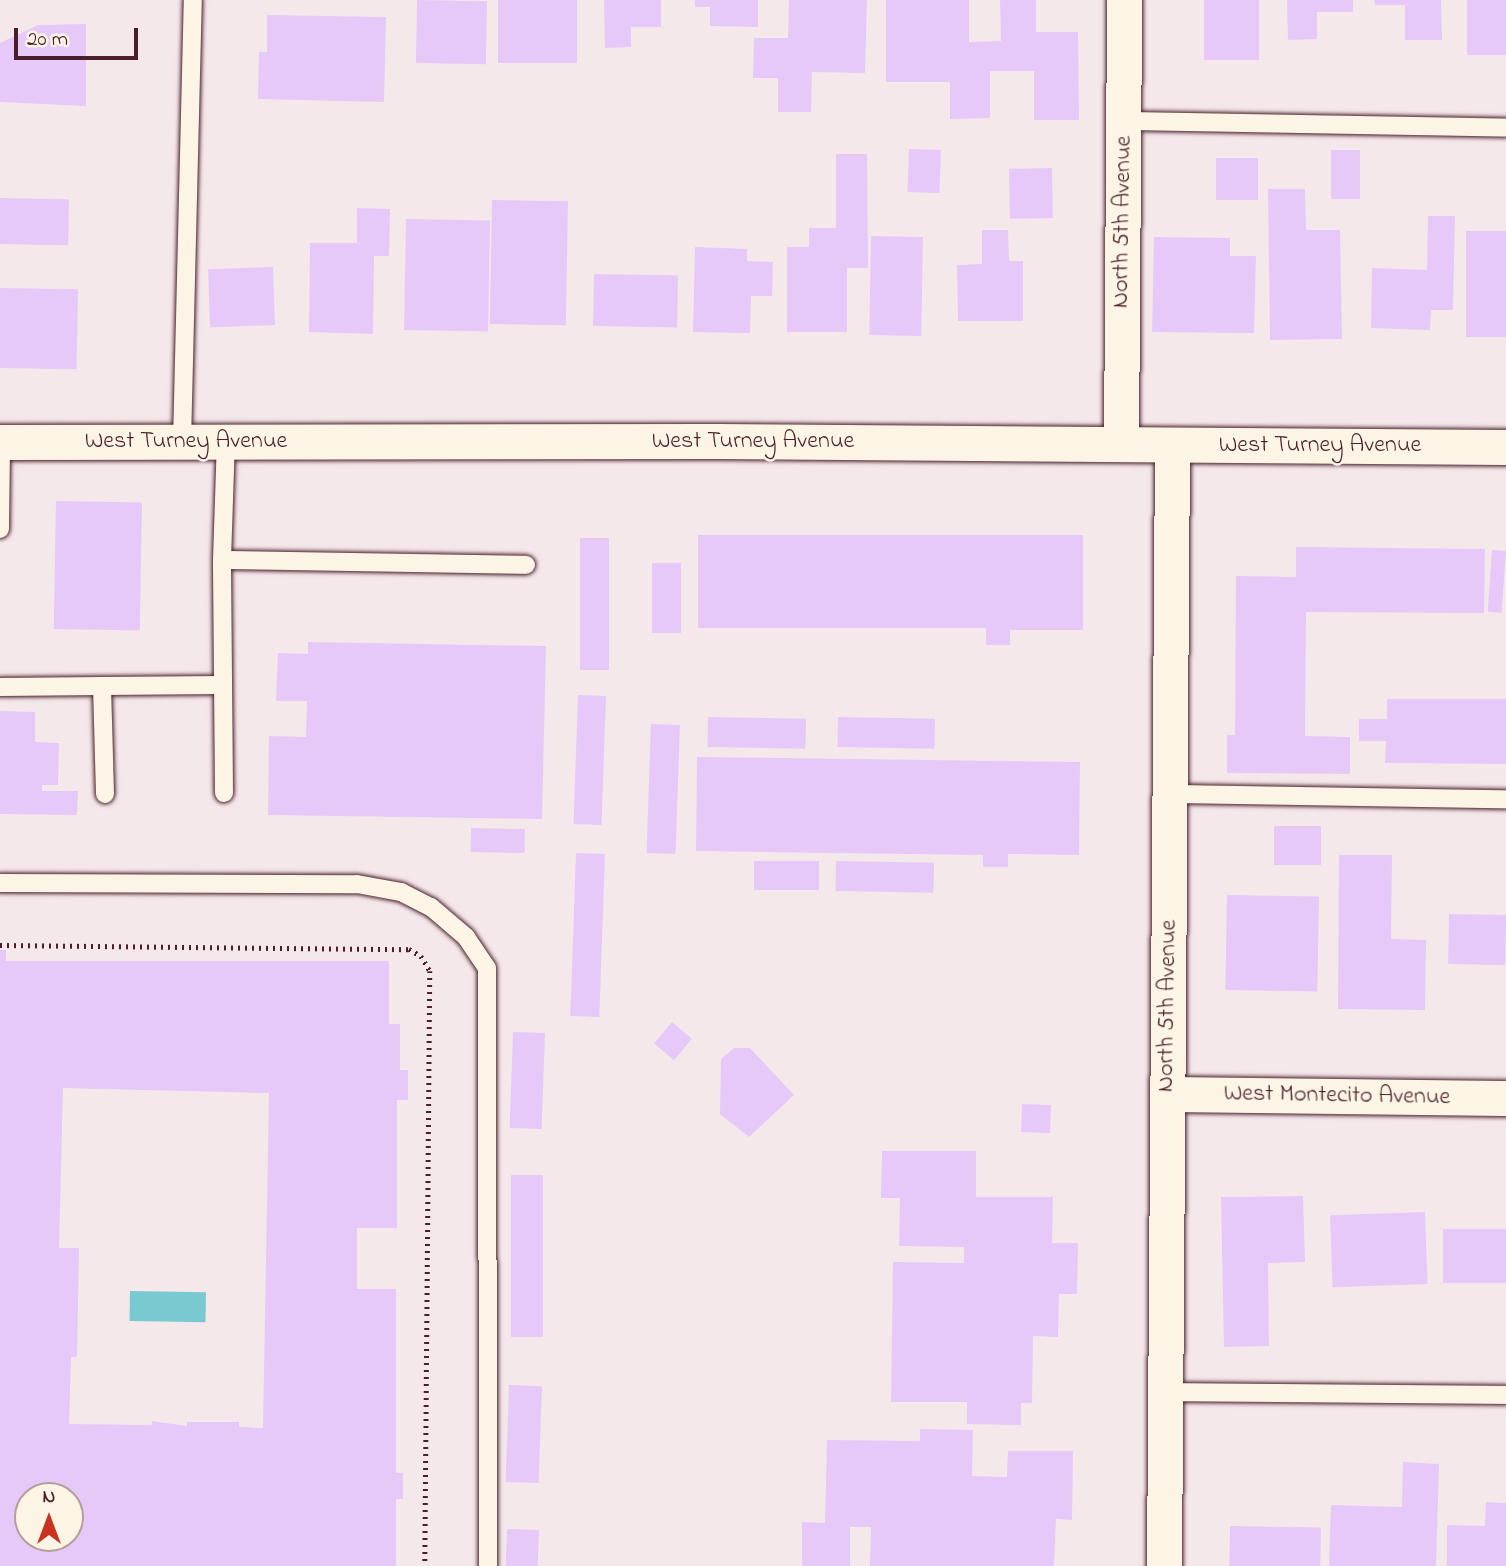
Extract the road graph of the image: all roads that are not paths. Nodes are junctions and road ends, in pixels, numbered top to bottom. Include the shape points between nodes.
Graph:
1 (193, 0) edge
2 (1124, 0) edge
3 (1124, 121) junction
4 (1506, 128) edge
5 (1, 442) edge
6 (182, 442) junction
7 (226, 442) junction
8 (1121, 444) junction
9 (1172, 445) junction
10 (1506, 447) edge
11 (0, 529) edge
12 (222, 560) junction
13 (526, 565) dead end
14 (222, 685) junction
15 (102, 686) junction
16 (0, 687) edge
17 (224, 793) dead end
18 (105, 794) dead end
19 (1169, 794) junction
20 (1506, 799) edge
21 (0, 883) edge
22 (1167, 1094) junction
23 (1506, 1098) edge
24 (1165, 1392) junction
25 (1506, 1395) edge
26 (488, 1566) edge
27 (1164, 1566) edge

1 - 6 lane
2 - 3 street, North 5th Avenue
3 - 4 lane
3 - 8 street, North 5th Avenue
5 - 6 street, West Turney Avenue
5 - 11 lane
6 - 7 street, West Turney Avenue
7 - 8 street, West Turney Avenue
7 - 12 lane
8 - 9 street, West Turney Avenue
9 - 10 street, West Turney Avenue
9 - 19 street, North 5th Avenue
12 - 13 lane
12 - 14 lane
14 - 15 lane
14 - 17 lane
15 - 16 lane
15 - 18 lane
19 - 20 lane
19 - 22 street, North 5th Avenue
21 - 26 lane via 357,884 401,892 431,907 466,937 487,968
22 - 23 street, West Montecito Avenue
22 - 24 street, North 5th Avenue
24 - 25 lane
24 - 27 street, North 5th Avenue

